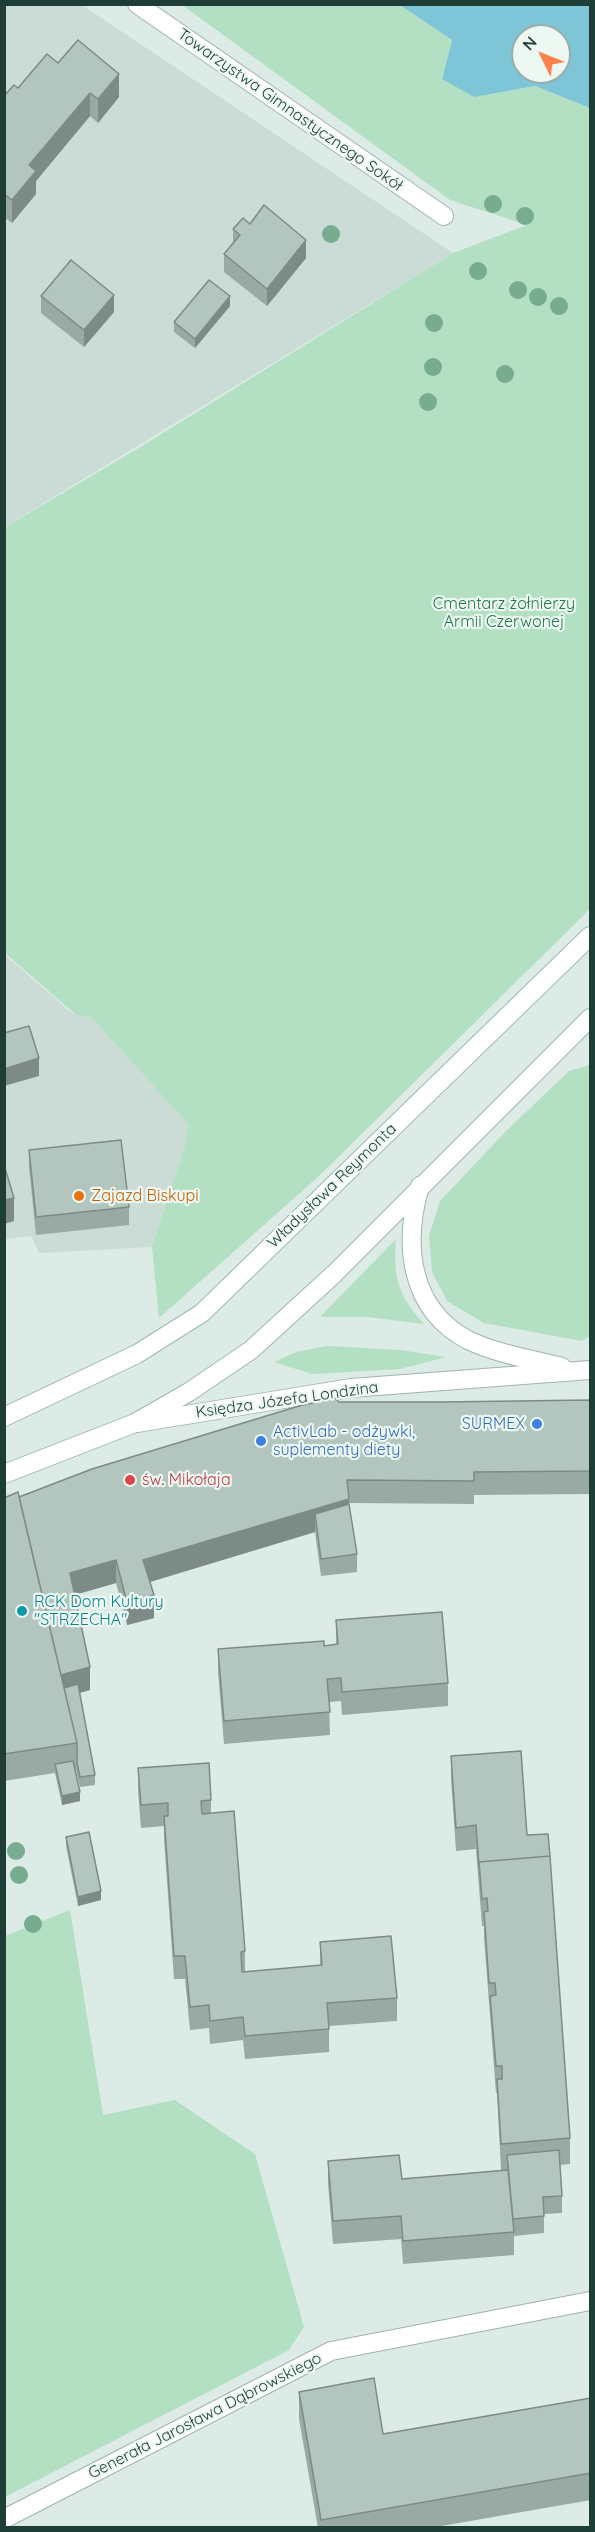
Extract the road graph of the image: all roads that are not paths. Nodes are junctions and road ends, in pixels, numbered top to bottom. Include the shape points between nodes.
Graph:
1 (137, 4) edge
2 (444, 216) dead end
3 (591, 936) edge
4 (591, 1018) edge
5 (420, 1186) junction
6 (584, 1371) edge
7 (4, 1416) edge
8 (135, 1423) junction
9 (4, 1474) edge
10 (591, 2301) edge
11 (4, 2519) edge

1 - 2 street, Towarzystwa Gimnastycznego Sokół
3 - 7 street, Władysława Reymonta via 202,1313 137,1354
4 - 5 street
5 - 6 street, Księdza Józefa Londzina via 412,1220 413,1265 434,1313 456,1333 487,1347
5 - 8 street via 334,1274 251,1350
6 - 8 street, Księdza Józefa Londzina via 351,1388
8 - 9 street, Księdza Józefa Londzina
10 - 11 street, Generała Jarosława Dąbrowskiego via 332,2351

